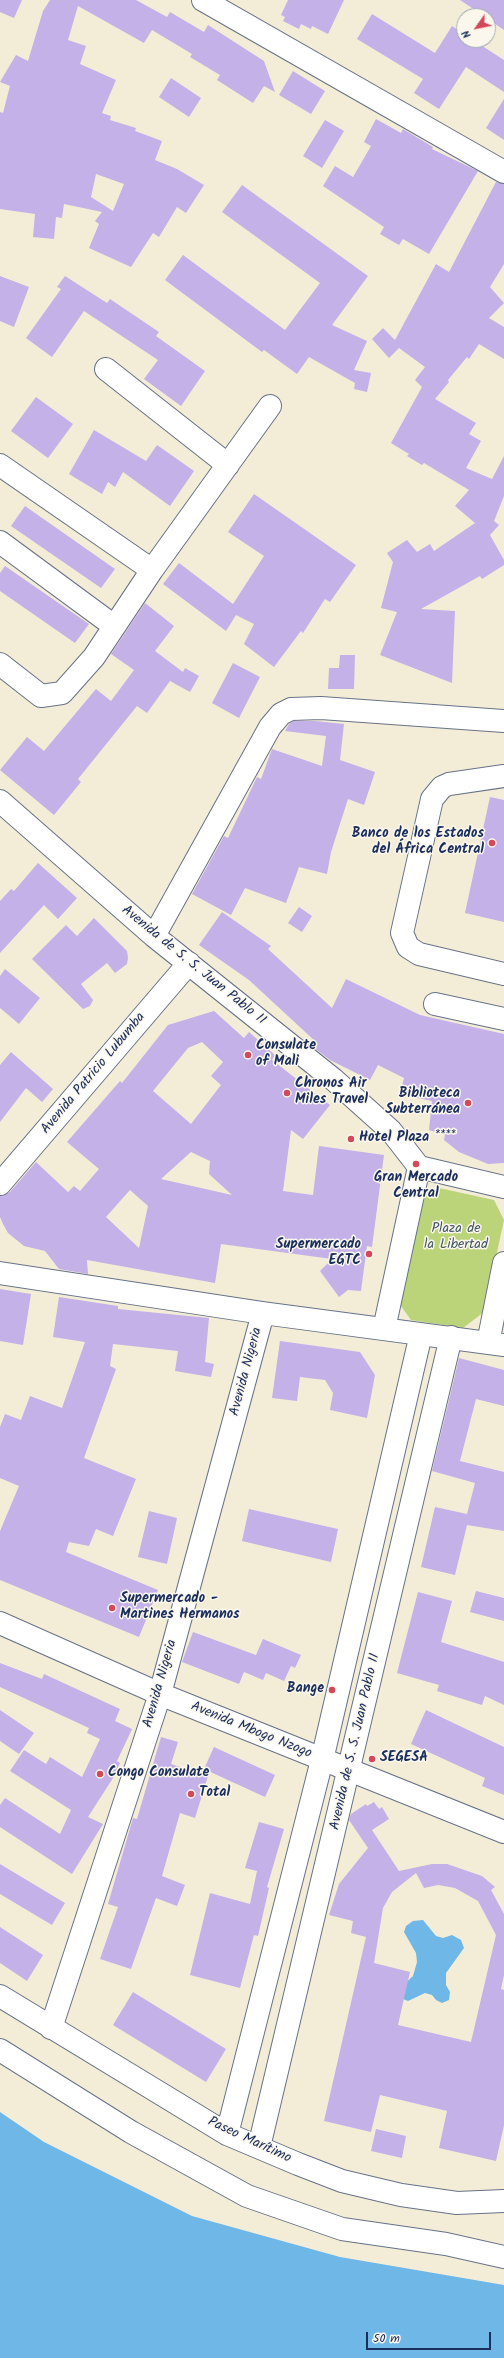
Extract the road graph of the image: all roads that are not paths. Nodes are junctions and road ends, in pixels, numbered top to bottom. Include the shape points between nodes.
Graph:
1 (203, 0) edge
2 (504, 172) edge
3 (106, 369) dead end
4 (270, 406) dead end
5 (0, 465) edge
6 (228, 465) junction
7 (0, 542) edge
8 (152, 570) junction
9 (114, 626) junction
10 (0, 664) edge
11 (504, 721) edge
12 (504, 776) edge
13 (0, 800) edge
14 (154, 936) junction
15 (189, 963) junction
16 (504, 974) edge
17 (435, 1004) dead end
18 (504, 1019) edge
19 (419, 1167) junction
20 (0, 1184) edge
21 (504, 1187) edge
22 (504, 1263) edge
23 (3, 1271) edge
24 (263, 1313) junction
25 (384, 1329) junction
26 (421, 1334) junction
27 (451, 1337) junction
28 (496, 1344) edge
29 (0, 1623) edge
30 (160, 1694) junction
31 (322, 1760) junction
32 (350, 1769) junction
33 (504, 1832) edge
34 (275, 1943) junction
35 (305, 1949) junction
36 (0, 1996) edge
37 (52, 2028) junction
38 (0, 2050) edge
39 (227, 2134) junction
40 (259, 2147) junction
41 (504, 2201) edge
42 (504, 2257) edge

1 - 2 street
3 - 6 street
4 - 6 street
5 - 8 street
6 - 8 street
7 - 9 street
8 - 9 street
9 - 10 street via 94,657 62,693 41,696
11 - 14 street via 321,708 291,709 281,714 270,727
12 - 16 street via 449,784 432,800 402,933 408,947 419,954
13 - 14 street, Avenida de S. S. Juan Pablo II
14 - 15 street, Avenida de S. S. Juan Pablo II
15 - 19 street, Avenida de S. S. Juan Pablo II via 333,1080 390,1131
15 - 20 street, Avenida Patricio Lubumba
17 - 18 street
19 - 21 street
19 - 25 street
22 - 28 street
23 - 24 street
24 - 25 street
24 - 30 street, Avenida Nigeria
25 - 26 street
26 - 27 street
26 - 31 street, Avenida de S. S. Juan Pablo II
27 - 28 street
27 - 32 street, Avenida de S. S. Juan Pablo II
29 - 30 street, Avenida Mbogo Nzogo
30 - 31 street, Avenida Mbogo Nzogo
30 - 37 street, Avenida Nigeria
31 - 32 street, Avenida Mbogo Nzogo
31 - 34 street, Avenida de S. S. Juan Pablo II
32 - 33 street, Avenida Mbogo Nzogo
32 - 35 street, Avenida de S. S. Juan Pablo II
34 - 35 street
34 - 39 street, Avenida de S. S. Juan Pablo II
35 - 40 street, Avenida de S. S. Juan Pablo II
36 - 37 street, Paseo Marítimo
37 - 39 street, Paseo Marítimo
38 - 42 street via 131,2132 247,2196 342,2229 446,2244
39 - 40 street, Paseo Marítimo
40 - 41 street, Paseo Marítimo via 342,2181 401,2195 457,2203

